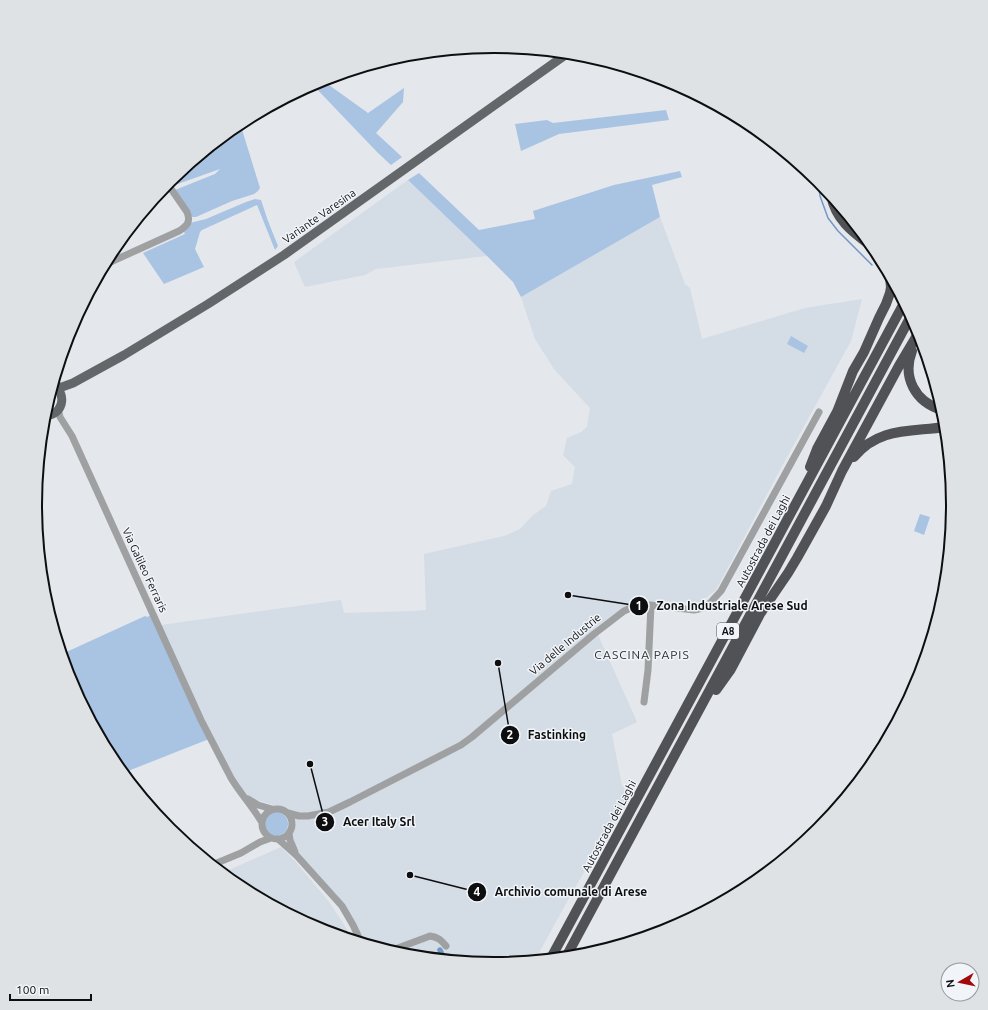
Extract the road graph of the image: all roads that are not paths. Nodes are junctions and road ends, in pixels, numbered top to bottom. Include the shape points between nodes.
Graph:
1 (561, 58) edge
2 (171, 189) edge
3 (835, 208) edge
4 (855, 232) edge
5 (113, 262) edge
6 (890, 289) edge
7 (893, 294) edge
8 (901, 309) edge
9 (907, 323) edge
10 (915, 339) edge
11 (916, 343) edge
12 (864, 352) junction
13 (73, 383) junction
14 (57, 387) edge
15 (57, 388) edge
16 (62, 398) junction
17 (935, 407) edge
18 (58, 409) junction
19 (819, 412) dead end
20 (52, 414) edge
21 (51, 417) edge
22 (65, 425) junction
23 (939, 428) edge
24 (826, 506) junction
25 (791, 512) junction
26 (651, 605) junction
27 (644, 702) dead end
28 (688, 729) junction
29 (244, 797) junction
30 (272, 809) junction
31 (288, 813) junction
32 (308, 816) junction
33 (262, 824) junction
34 (292, 825) junction
35 (289, 833) junction
36 (274, 838) junction
37 (252, 847) junction
38 (297, 856) junction
39 (217, 863) edge
40 (358, 936) edge
41 (446, 946) dead end
42 (401, 947) edge
43 (570, 950) edge
44 (554, 953) edge

1 - 13 main road, Variante Varesina via 284,255 124,355
2 - 5 street via 187,212 187,224 178,231
3 - 4 highway via 843,222
6 - 12 highway
7 - 12 highway
8 - 25 highway, Autostrada dei Laghi / A8
9 - 28 highway, A8
10 - 24 highway via 842,471
11 - 17 highway via 909,359 910,380 925,402
12 - 25 highway via 837,412 816,449
13 - 14 main road, Variante Varesina via 62,388
13 - 16 main road, Variante Varesina
15 - 16 main road, Variante Varesina
16 - 18 main road, Variante Varesina
18 - 20 main road
18 - 22 street, Via Galileo Ferraris
19 - 26 street, Via delle Industrie via 716,598 705,607 694,610
21 - 22 street, Via Galileo Ferraris
22 - 29 street, Via Galileo Ferraris via 202,724
23 - 24 highway via 892,433 868,444 854,458
24 - 28 highway via 797,558 752,626 731,669
25 - 44 highway, Autostrada dei Laghi / A8
26 - 27 street
26 - 32 street, Via delle Industrie via 624,610 461,745 339,807
28 - 43 highway, A8
29 - 30 street
29 - 33 street, Via Galileo Ferraris
30 - 31 street via 281,809
30 - 33 street via 265,813
31 - 32 street, Via delle Industrie
31 - 34 street
32 - 34 street, Via delle Industrie
33 - 36 street via 267,836
33 - 37 street
34 - 35 street
35 - 36 street via 282,838
35 - 38 street
36 - 37 street
36 - 38 street
37 - 39 street
38 - 40 street via 342,906
41 - 42 street via 440,939 430,936

